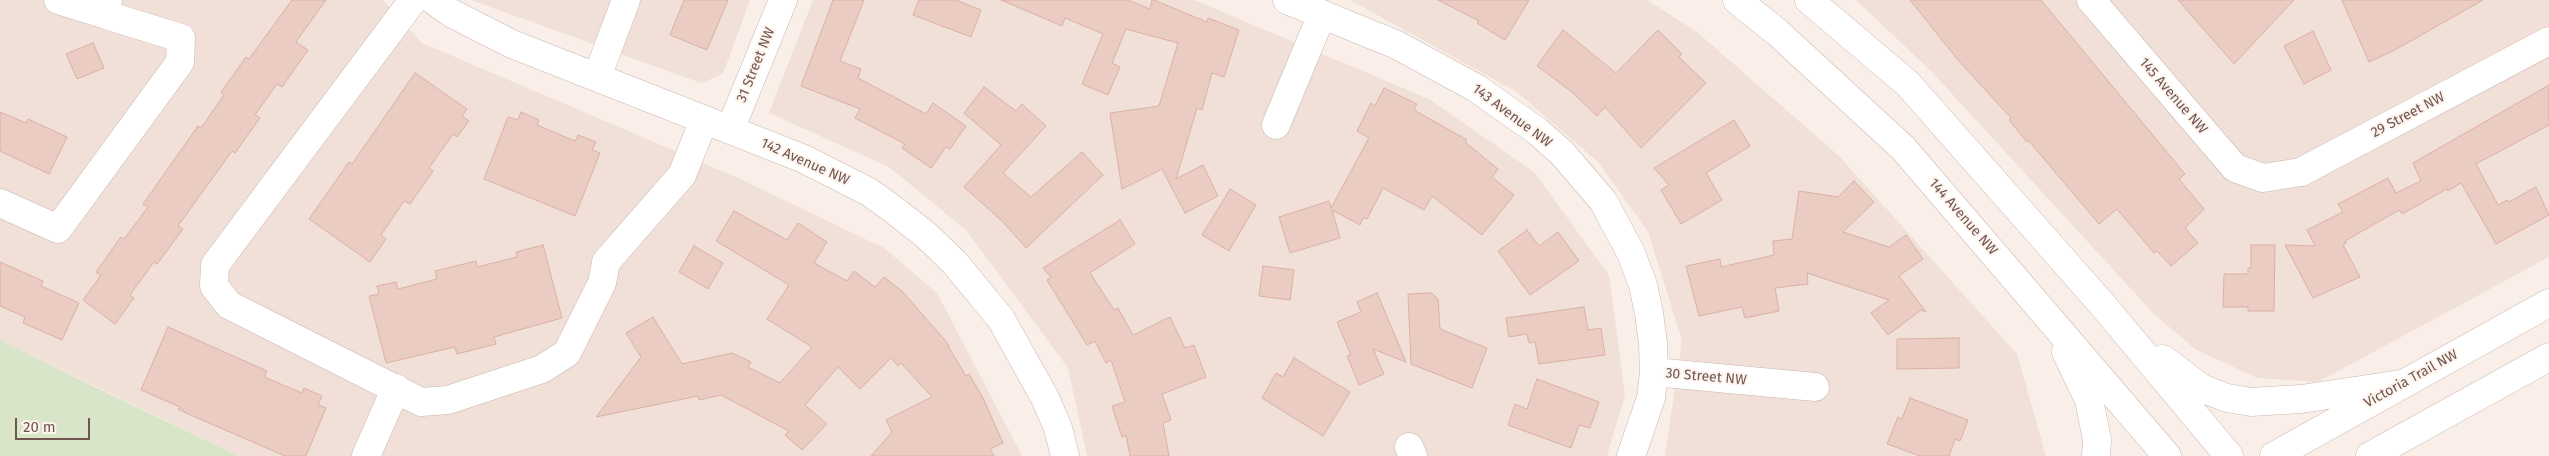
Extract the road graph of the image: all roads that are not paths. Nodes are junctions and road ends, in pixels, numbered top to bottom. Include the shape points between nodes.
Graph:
1 (58, 0) edge
2 (413, 0) edge
3 (433, 0) edge
4 (626, 0) edge
5 (783, 0) edge
6 (1287, 0) edge
7 (1737, 0) edge
8 (1809, 0) edge
9 (2091, 0) edge
10 (107, 8) edge
11 (1322, 14) junction
12 (2549, 41) edge
13 (597, 78) junction
14 (704, 120) junction
15 (1276, 125) dead end
16 (730, 130) junction
17 (2264, 178) joint
18 (0, 203) edge
19 (2549, 303) edge
20 (2101, 304) junction
21 (2050, 317) junction
22 (2549, 357) edge
23 (1654, 372) junction
24 (2401, 384) junction
25 (1815, 387) dead end
26 (396, 388) junction
27 (2441, 416) junction
28 (366, 456) edge
29 (1065, 456) edge
30 (1631, 456) edge
31 (2096, 456) edge
32 (2167, 456) edge
33 (2229, 456) edge
34 (2274, 456) edge
35 (2370, 456) edge
36 (2412, 456) edge

1 - 10 street
2 - 26 street via 215,265 214,286 229,305
3 - 13 street, 142 Avenue NW via 451,13 512,44
4 - 13 street
5 - 16 street, 31 Street NW
6 - 11 street, 143 Avenue NW
7 - 21 street, 144 Avenue NW via 1904,148
8 - 20 street via 1908,84
9 - 17 street, 145 Avenue NW via 2235,168
10 - 18 street via 181,38 180,62 58,229
11 - 15 street
11 - 23 street, 143 Avenue NW via 1397,45 1476,88 1537,131 1583,177 1602,201 1631,253 1649,313
12 - 17 street, 29 Street NW via 2301,172
13 - 14 street, 142 Avenue NW
14 - 16 street, 142 Avenue NW
14 - 26 street via 682,176 606,262 602,283 567,353 542,369 448,400 422,402
16 - 29 street, 142 Avenue NW via 838,175 869,192 927,236 954,262 1001,319 1045,398 1058,428
19 - 24 street, Victoria Trail NW
20 - 24 street via 2178,373 2201,388 2227,398 2251,402 2301,399
20 - 33 street
21 - 31 street via 2089,400 2097,440
21 - 32 street, 144 Avenue NW
22 - 27 street
23 - 25 street, 30 Street NW
23 - 30 street, 30 Street NW via 1644,421
24 - 34 street, Victoria Trail NW
26 - 28 street
27 - 35 street
27 - 36 street

